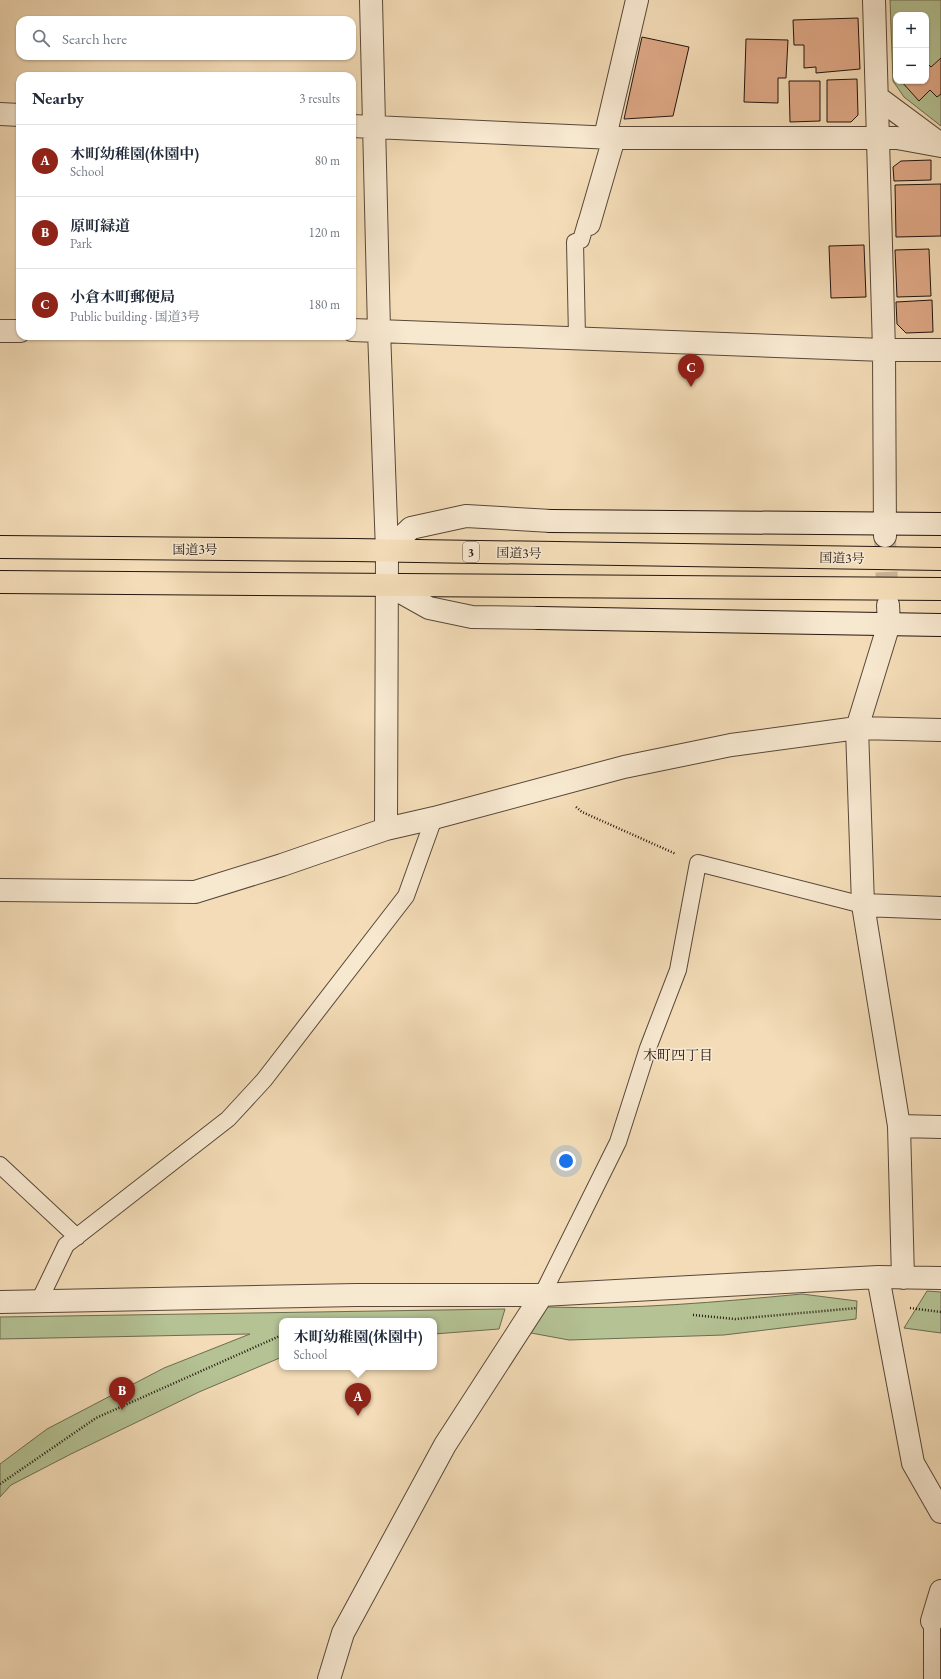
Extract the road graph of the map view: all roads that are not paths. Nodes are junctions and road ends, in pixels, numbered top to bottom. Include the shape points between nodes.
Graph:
1 (371, 0) edge
2 (637, 0) edge
3 (874, 0) edge
4 (877, 97) junction
5 (0, 114) edge
6 (16, 115) edge
7 (356, 126) edge
8 (373, 126) junction
9 (610, 137) junction
10 (878, 138) junction
11 (941, 146) edge
12 (589, 224) joint
13 (356, 330) edge
14 (379, 330) junction
15 (0, 331) edge
16 (16, 331) edge
17 (577, 337) junction
18 (884, 350) junction
19 (941, 350) edge
20 (941, 524) edge
21 (885, 530) junction
22 (0, 547) edge
23 (387, 551) junction
24 (941, 559) edge
25 (0, 582) edge
26 (388, 585) junction
27 (941, 590) edge
28 (889, 615) junction
29 (941, 625) edge
30 (857, 728) junction
31 (941, 730) edge
32 (434, 818) junction
33 (386, 829) junction
34 (0, 890) edge
35 (863, 905) junction
36 (941, 908) edge
37 (899, 1126) junction
38 (941, 1127) edge
39 (0, 1166) edge
40 (77, 1237) junction
41 (878, 1277) junction
42 (903, 1278) junction
43 (941, 1278) edge
44 (542, 1295) junction
45 (38, 1301) junction
46 (0, 1302) edge
47 (941, 1512) edge
48 (941, 1591) edge
49 (932, 1621) joint
50 (329, 1679) edge
51 (932, 1679) edge

1 - 8 street
2 - 9 street
3 - 4 street
4 - 10 street
4 - 11 street
5 - 6 street
7 - 8 street
8 - 9 street
8 - 14 street
9 - 10 street
9 - 12 street
10 - 11 street via 897,138
10 - 18 street
12 - 17 lane via 586,223 580,240 575,242
13 - 14 street
14 - 17 street
14 - 23 street
15 - 16 street
17 - 18 street
18 - 19 street
18 - 21 street
20 - 21 street
21 - 23 street via 551,521 466,516 411,528
22 - 23 highway, 国道3号 / 3
23 - 24 highway, 国道3号 / 3
23 - 26 street
25 - 26 highway
26 - 27 highway
26 - 28 street via 429,608 472,618
26 - 33 street
28 - 29 street
28 - 30 street
30 - 31 street
30 - 32 street via 731,745 624,767
30 - 35 street
32 - 33 street
32 - 40 lane via 406,896 264,1080 228,1119
33 - 34 street via 195,892
35 - 36 street
35 - 37 street
35 - 44 lane via 698,863 678,970 648,1048 618,1142
37 - 38 street
37 - 42 street
39 - 40 lane
40 - 45 lane via 66,1245
41 - 42 street
41 - 44 street
41 - 47 street via 913,1464
42 - 43 street
44 - 45 street via 348,1295
44 - 50 street via 445,1445 343,1633
45 - 46 street
48 - 49 street
49 - 51 lane

